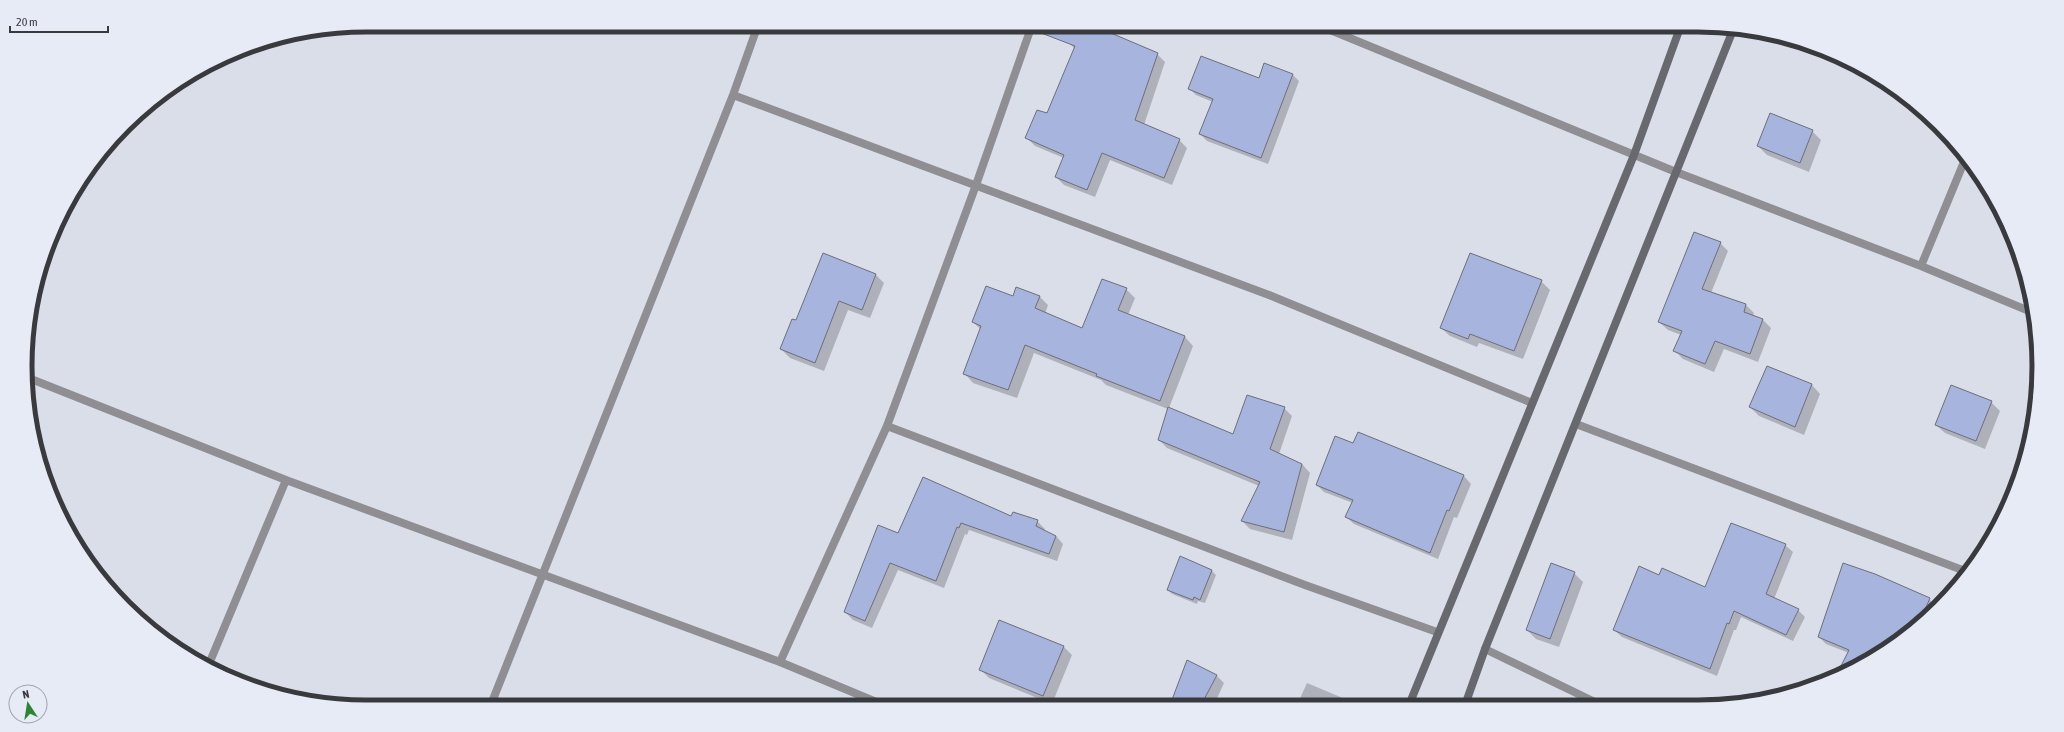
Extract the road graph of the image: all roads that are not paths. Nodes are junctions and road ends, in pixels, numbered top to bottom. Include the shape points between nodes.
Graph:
1 (756, 32) edge
2 (1030, 32) edge
3 (1335, 32) edge
4 (1678, 32) edge
5 (1731, 34) edge
6 (733, 95) junction
7 (1634, 155) junction
8 (1963, 163) edge
9 (1676, 172) junction
10 (976, 185) junction
11 (1921, 266) junction
12 (2027, 310) edge
13 (33, 380) edge
14 (1532, 403) junction
15 (1576, 424) junction
16 (887, 426) junction
17 (286, 480) junction
18 (1962, 570) edge
19 (541, 575) junction
20 (1438, 632) junction
21 (1485, 649) junction
22 (210, 661) edge
23 (780, 662) junction
24 (493, 700) edge
25 (872, 700) edge
26 (1411, 700) edge
27 (1467, 700) edge
28 (1591, 700) edge

1 - 6 street
2 - 10 street
3 - 7 street
4 - 7 main road
5 - 9 main road
6 - 10 street
6 - 19 street
7 - 9 street
7 - 14 main road
8 - 11 street
9 - 11 street
9 - 15 main road
10 - 14 street via 1269,295
10 - 16 street
11 - 12 street
13 - 17 street
14 - 20 main road
15 - 18 street
15 - 21 main road
16 - 20 street via 1305,585
16 - 23 street
17 - 19 street
17 - 22 street
19 - 23 street
19 - 24 street
20 - 26 main road
21 - 27 main road
21 - 28 street
23 - 25 street

